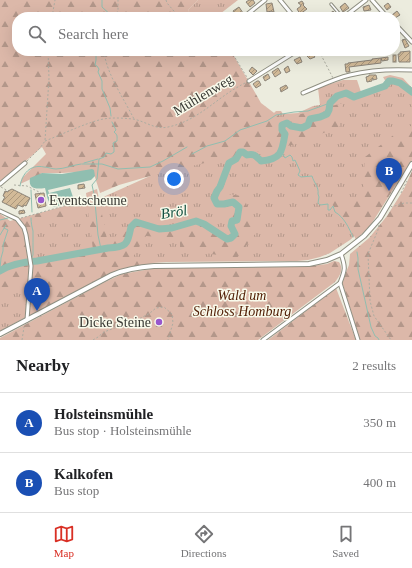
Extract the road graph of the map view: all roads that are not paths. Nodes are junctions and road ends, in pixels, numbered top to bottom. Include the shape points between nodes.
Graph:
1 (265, 0) edge
2 (280, 0) edge
3 (366, 0) edge
4 (372, 0) edge
5 (332, 4) dead end
6 (250, 12) edge
7 (290, 12) edge
8 (339, 12) edge
9 (350, 12) edge
10 (383, 12) edge
11 (400, 29) edge
12 (412, 42) edge
13 (289, 56) edge
14 (412, 70) edge
15 (249, 81) road end
16 (303, 94) dead end
17 (25, 163) road end
18 (412, 164) edge
19 (0, 185) edge
20 (0, 211) edge
21 (341, 254) junction
22 (340, 283) junction
23 (27, 320) junction
24 (0, 334) edge
25 (263, 340) edge
26 (358, 340) edge

1 - 6 street
2 - 7 street
3 - 9 street
4 - 10 street
5 - 8 lane
11 - 12 street
13 - 15 street, Mühlenweg
14 - 16 street via 382,70 349,75
17 - 19 street
18 - 21 main road via 380,218 364,236
20 - 23 street via 17,219 26,235 31,266
21 - 22 street via 345,270
21 - 23 main road via 309,264 154,266 122,270
22 - 25 street
22 - 26 street
23 - 24 main road

